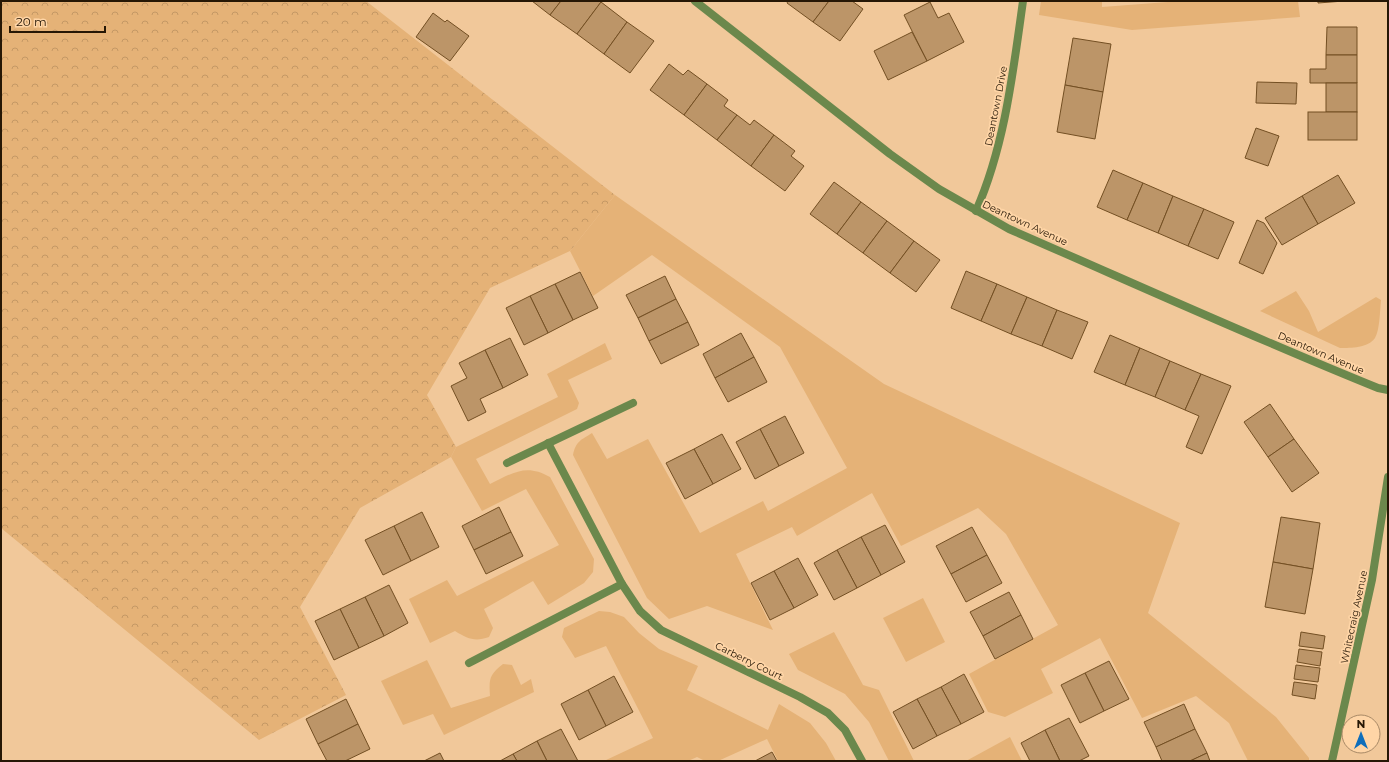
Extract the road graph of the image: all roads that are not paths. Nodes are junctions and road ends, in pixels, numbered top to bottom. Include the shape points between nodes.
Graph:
1 (695, 1) edge
2 (1023, 1) edge
3 (976, 211) junction
4 (1388, 390) edge
5 (633, 403) dead end
6 (548, 443) junction
7 (507, 464) dead end
8 (1388, 476) edge
9 (622, 584) junction
10 (469, 663) dead end
11 (862, 761) edge
12 (1332, 761) edge

1 - 3 street, Deantown Avenue via 890,154 939,189
2 - 3 street, Deantown Drive via 1010,90 996,157
3 - 4 street, Deantown Avenue via 1008,228 1319,364
5 - 6 street
6 - 7 street
6 - 9 street, Carberry Court
8 - 12 street, Whitecraig Avenue via 1372,580
9 - 10 street
9 - 11 street, Carberry Court via 640,611 661,630 828,713 845,730

